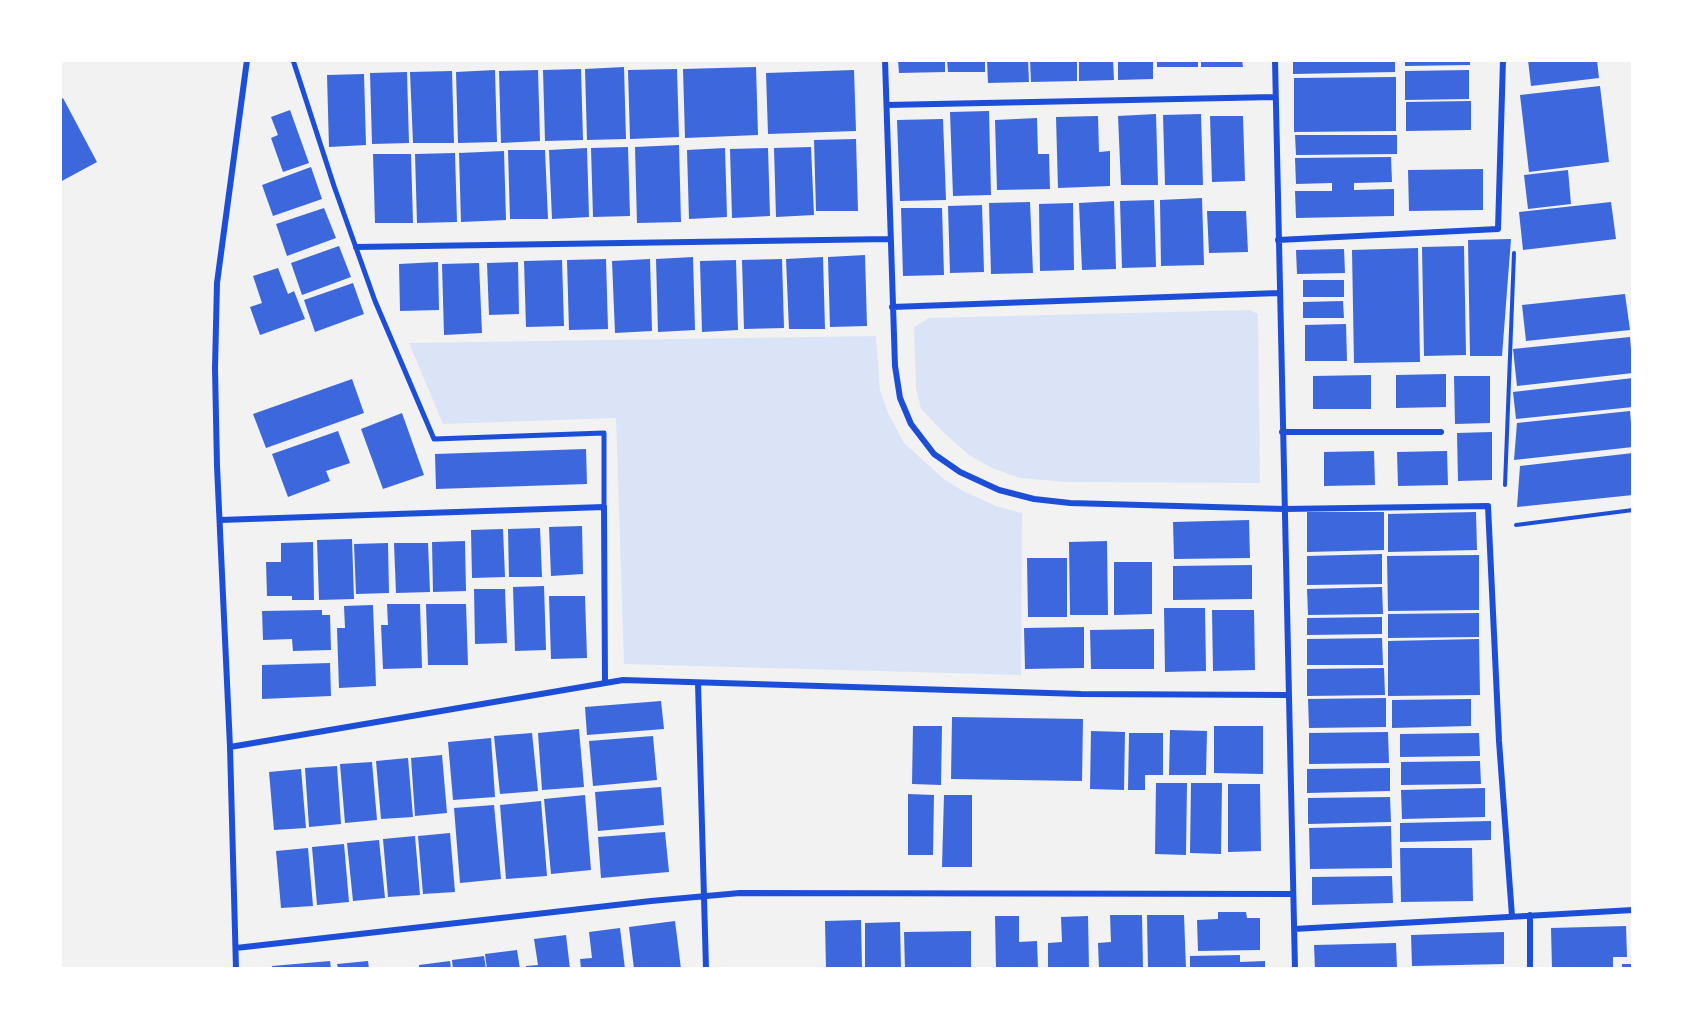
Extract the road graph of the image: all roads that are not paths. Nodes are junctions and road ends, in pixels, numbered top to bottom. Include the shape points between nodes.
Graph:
1 (247, 60) edge
2 (293, 60) edge
3 (885, 60) edge
4 (1275, 60) edge
5 (1503, 60) edge
6 (1275, 97) junction
7 (887, 105) junction
8 (890, 239) junction
9 (1278, 240) junction
10 (356, 247) junction
11 (1279, 293) junction
12 (892, 307) junction
13 (1282, 432) junction
14 (1441, 432) dead end
15 (604, 507) junction
16 (1284, 508) junction
17 (220, 520) junction
18 (605, 683) junction
19 (698, 683) junction
20 (1288, 695) junction
21 (230, 747) junction
22 (1293, 894) junction
23 (704, 897) junction
24 (1633, 909) edge
25 (1530, 915) junction
26 (1512, 916) junction
27 (1294, 929) junction
28 (236, 948) junction
29 (236, 969) edge
30 (706, 969) edge
31 (1295, 969) edge
32 (1530, 969) edge

1 - 17 street via 216,283
2 - 10 street
3 - 7 street
4 - 6 street
5 - 9 street via 1498,229
6 - 7 street
6 - 9 street
7 - 8 street
8 - 10 street
8 - 12 street
9 - 11 street
10 - 15 street via 434,439 604,433
11 - 12 street
11 - 13 street
12 - 16 street via 900,398 911,424 934,454 960,472 999,490 1034,499
13 - 14 street
13 - 16 street
15 - 17 street
15 - 18 street
16 - 20 street
16 - 26 street via 1488,506
17 - 21 street
18 - 19 street
18 - 21 street
19 - 20 street via 1081,694
19 - 23 street
20 - 22 street
21 - 28 street
22 - 23 street via 740,893
22 - 27 street
23 - 28 street
23 - 30 street
24 - 25 street
25 - 26 street
25 - 32 street
26 - 27 street
27 - 31 street
28 - 29 street

